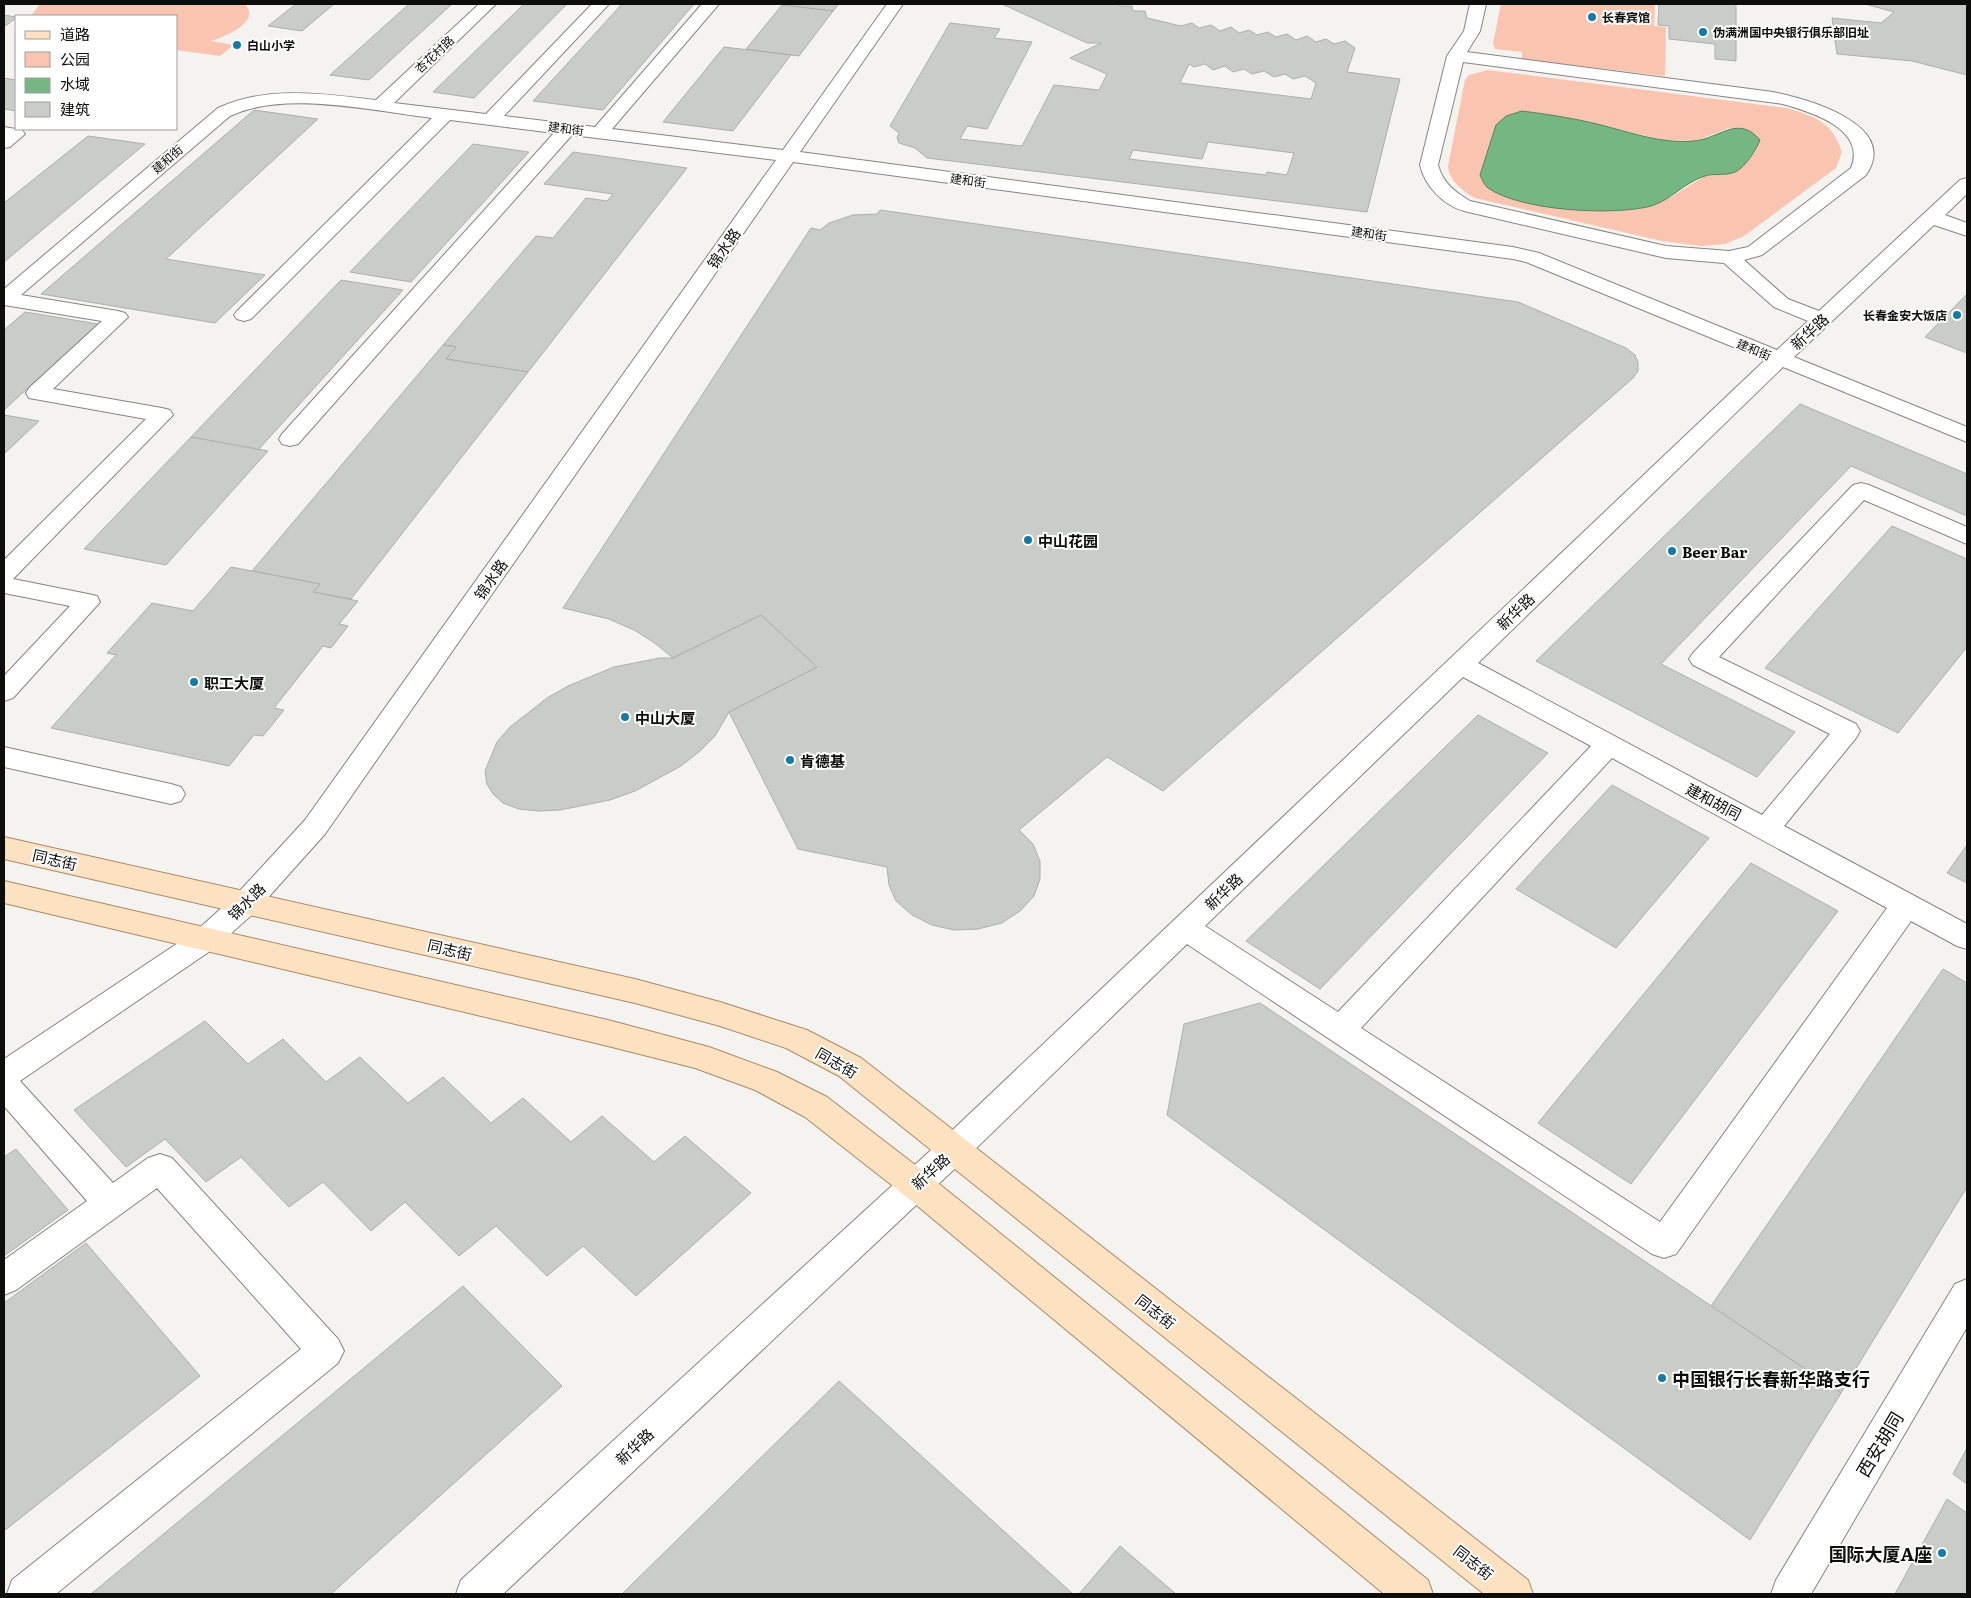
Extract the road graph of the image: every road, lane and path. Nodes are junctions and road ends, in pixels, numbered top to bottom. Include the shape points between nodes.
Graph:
1 (488, 4) edge
2 (601, 4) edge
3 (711, 4) edge
4 (895, 4) edge
5 (1478, 4) edge
6 (1456, 56) junction
7 (381, 105) junction
8 (447, 113) junction
9 (491, 119) junction
10 (568, 128) junction
11 (4, 132) edge
12 (600, 132) junction
13 (4, 143) edge
14 (788, 156) junction
15 (1967, 184) edge
16 (1931, 217) junction
17 (1967, 230) edge
18 (1730, 257) junction
19 (4, 299) edge
20 (244, 315) dead end
21 (1821, 319) junction
22 (1779, 359) junction
23 (1967, 435) edge
24 (290, 439) dead end
25 (1967, 536) edge
26 (4, 574) edge
27 (4, 585) edge
28 (1460, 664) junction
29 (4, 692) edge
30 (1609, 744) junction
31 (4, 757) edge
32 (171, 794) dead end
33 (1766, 829) junction
34 (4, 848) edge
35 (4, 892) edge
36 (246, 903) junction
37 (1906, 905) junction
38 (1185, 928) junction
39 (1967, 938) edge
40 (206, 939) junction
41 (1340, 1030) junction
42 (4, 1075) edge
43 (4, 1084) edge
44 (953, 1150) junction
45 (915, 1184) junction
46 (110, 1203) junction
47 (4, 1279) edge
48 (1967, 1294) edge
49 (26, 1594) edge
50 (475, 1594) edge
51 (1414, 1594) edge
52 (1514, 1594) edge
53 (1790, 1594) edge

1 - 7 street, 杏花村路
2 - 9 street
3 - 12 street
4 - 14 street, 锦水路
5 - 6 street via 1472,31
6 - 18 street via 1429,165 1431,176 1449,196 1464,205 1666,252
6 - 18 street via 1772,96 1821,111 1842,122 1858,136 1864,154 1859,171 1755,251
7 - 8 street, 建和街
7 - 19 street, 建和街 via 281,98 234,106 212,121
8 - 9 street, 建和街
8 - 20 street
9 - 10 street, 建和街
10 - 12 street, 建和街
10 - 24 street
11 - 13 street via 16,134
12 - 14 street, 建和街
14 - 22 street, 建和街 via 1513,253 1532,257
14 - 36 street, 锦水路 via 315,828
15 - 16 street, 新华路
16 - 17 street
16 - 21 street, 新华路
18 - 21 street via 1781,302
19 - 26 street via 118,317 37,393 162,415
21 - 22 street, 新华路
22 - 23 street, 建和街
22 - 28 street, 新华路
25 - 33 street via 1861,490 1702,659 1847,731
27 - 29 street via 88,602
28 - 30 street, 建和胡同
28 - 38 street, 新华路
30 - 33 street, 建和胡同
30 - 41 street
31 - 32 street
33 - 37 street, 建和胡同
34 - 36 main road, 同志街
35 - 40 main road
36 - 40 street, 锦水路
36 - 44 main road, 同志街 via 635,991 796,1039 850,1067
37 - 39 street, 建和胡同
37 - 41 street via 1664,1243
38 - 41 street
38 - 44 street, 新华路
40 - 42 street, 锦水路
40 - 45 main road via 698,1056 766,1081 816,1107
43 - 46 street
44 - 45 street, 新华路
44 - 52 main road, 同志街
45 - 50 street, 新华路
45 - 51 main road
46 - 47 street
46 - 49 street via 160,1168 326,1351
48 - 53 street, 西安胡同

